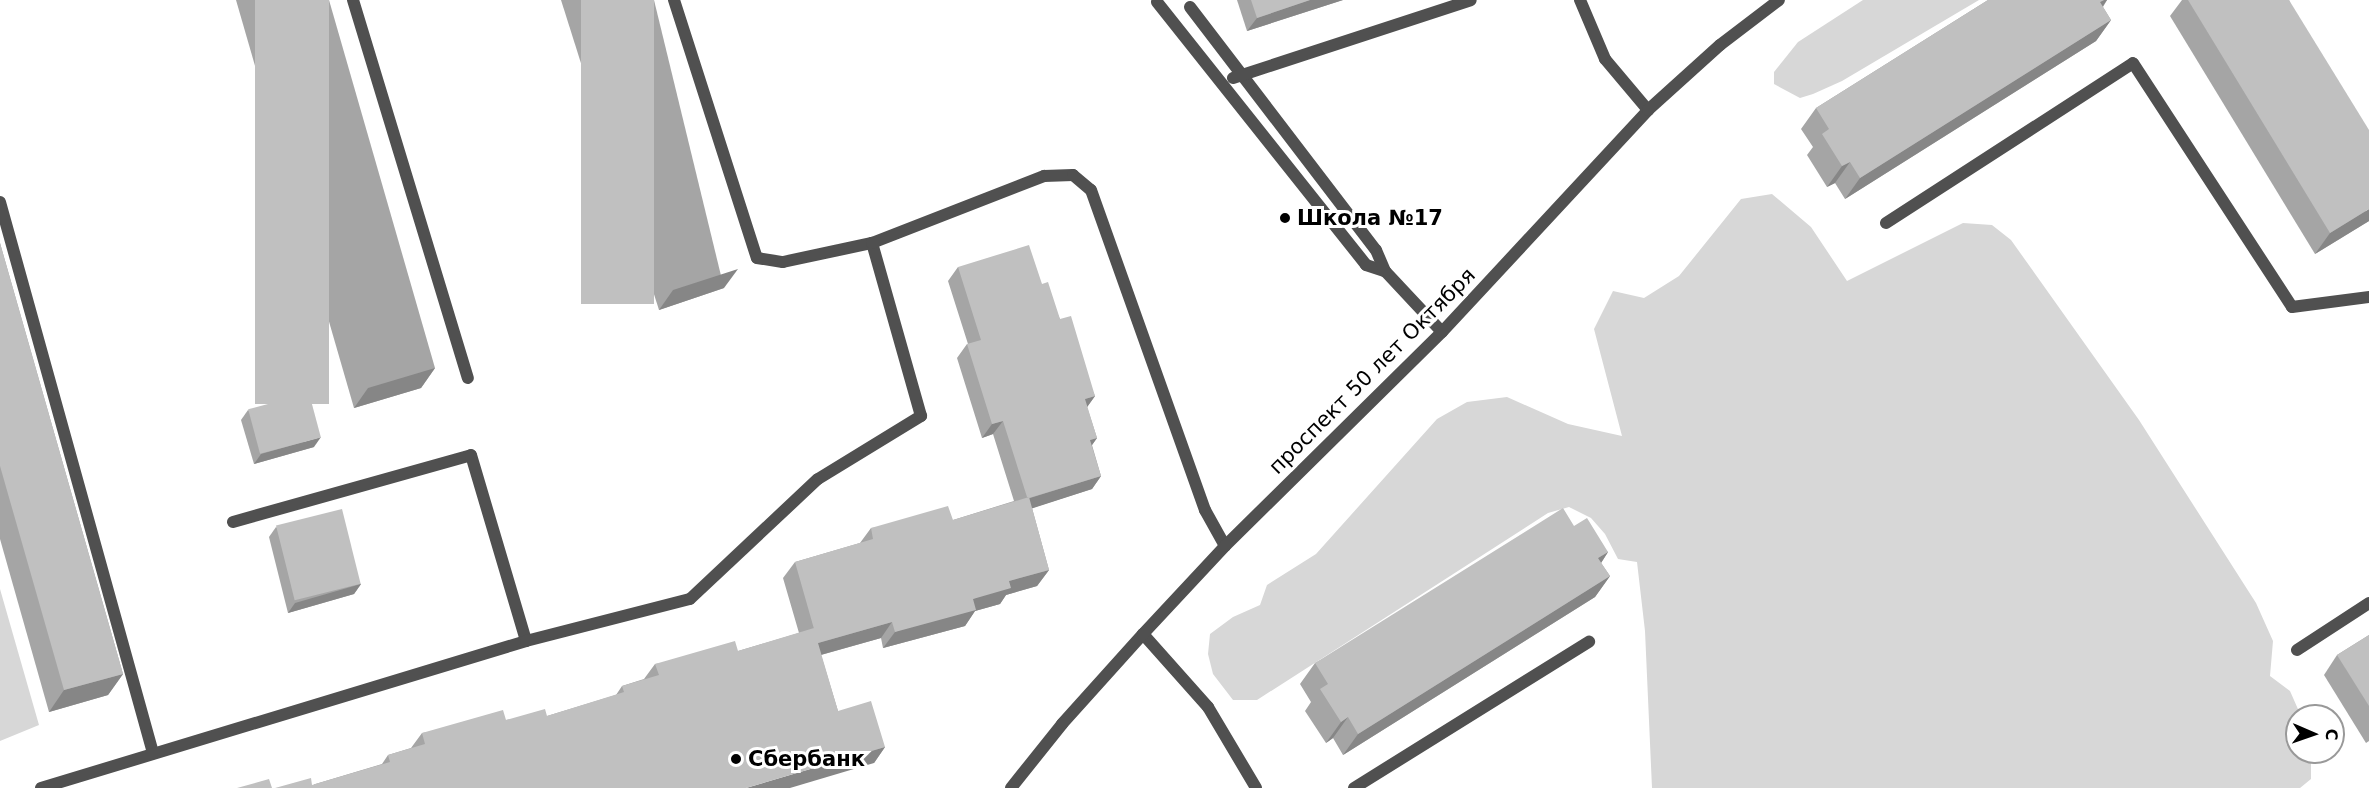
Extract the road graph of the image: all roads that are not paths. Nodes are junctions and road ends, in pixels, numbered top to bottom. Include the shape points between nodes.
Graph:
1 (353, 0) edge
2 (674, 0) edge
3 (1471, 0) edge
4 (1580, 0) edge
5 (1779, 0) edge
6 (1157, 2) dead end
7 (1190, 7) dead end
8 (1240, 77) junction
9 (1219, 80) junction
10 (1648, 110) junction
11 (0, 202) edge
12 (1886, 223) dead end
13 (872, 243) junction
14 (1385, 271) junction
15 (2369, 297) edge
16 (1442, 332) junction
17 (468, 378) dead end
18 (233, 522) dead end
19 (1225, 546) junction
20 (2369, 603) edge
21 (1143, 634) junction
22 (526, 641) junction
23 (1589, 642) dead end
24 (2297, 650) dead end
25 (153, 753) junction
26 (41, 788) edge
27 (1012, 788) edge
28 (1256, 788) edge
29 (1354, 788) edge

1 - 17 street
2 - 13 street via 757,258 783,262
3 - 8 street
4 - 10 street via 1605,59
5 - 10 street, проспект 50 лет Октября via 1720,45
6 - 9 street
7 - 8 street
8 - 9 street
8 - 14 street via 1376,250
9 - 14 street via 1366,265
10 - 16 street, проспект 50 лет Октября
11 - 25 street
12 - 15 street via 2133,63 2292,307
13 - 19 street via 1044,176 1072,175 1091,190 1205,510
13 - 22 street via 921,416 818,479 690,599
14 - 16 street
16 - 19 street, проспект 50 лет Октября
18 - 22 street via 471,455
19 - 21 street, проспект 50 лет Октября
20 - 24 street
21 - 27 street, проспект 50 лет Октября via 1062,723
21 - 28 street via 1208,707
22 - 25 street
23 - 29 street
25 - 26 street

